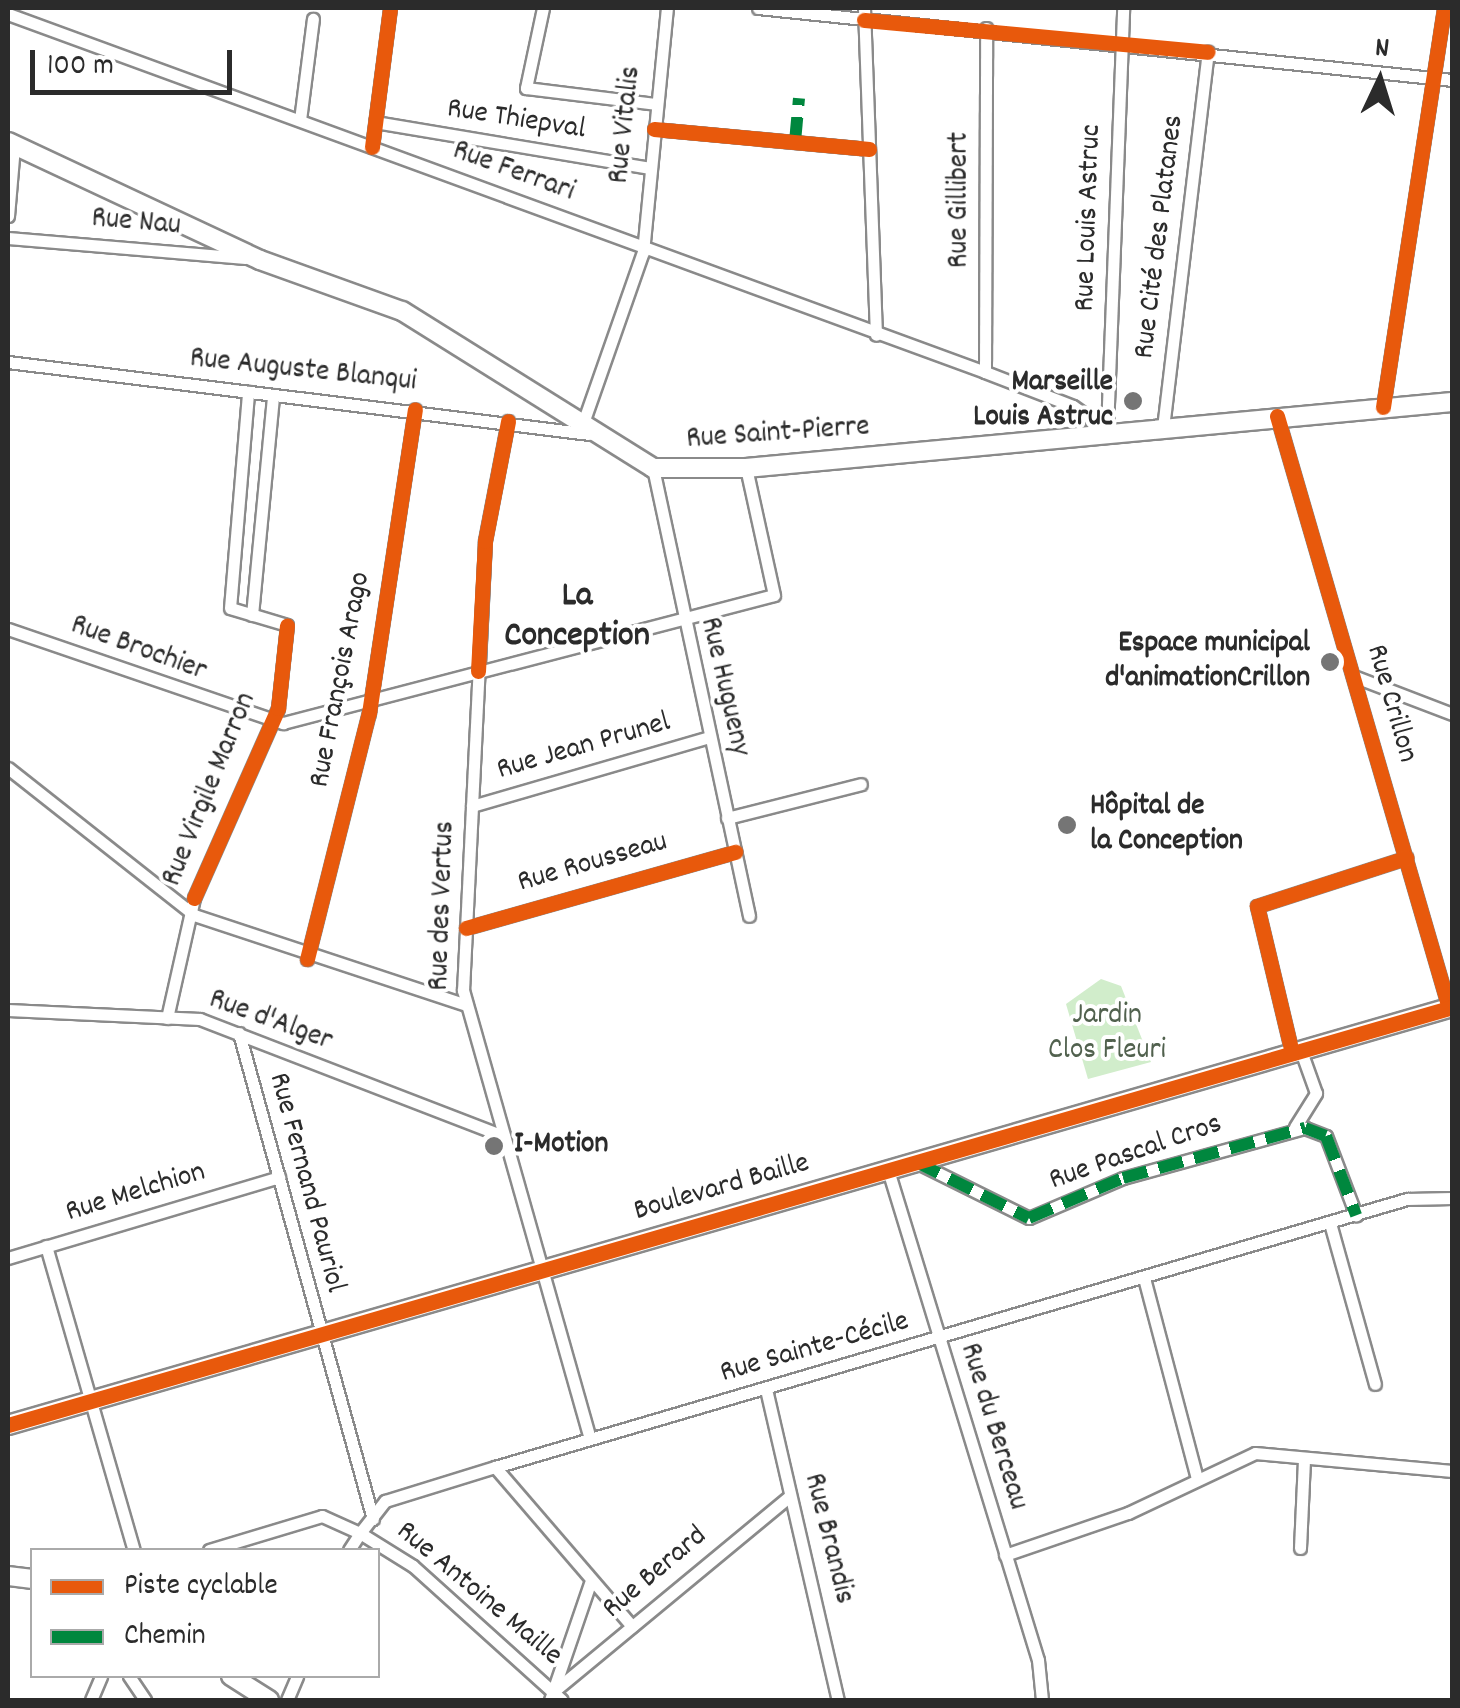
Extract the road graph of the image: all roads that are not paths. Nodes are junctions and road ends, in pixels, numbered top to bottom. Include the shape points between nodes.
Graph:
1 (390, 8) edge
2 (544, 8) edge
3 (667, 8) edge
4 (758, 8) edge
5 (1123, 8) edge
6 (1444, 8) edge
7 (8, 14) edge
8 (864, 14) edge
9 (313, 19) dead end
10 (986, 28) junction
11 (1122, 44) junction
12 (1208, 52) junction
13 (1432, 77) junction
14 (1452, 80) edge
15 (656, 104) junction
16 (300, 120) junction
17 (375, 122) junction
18 (654, 129) junction
19 (11, 144) edge
20 (372, 147) junction
21 (869, 150) junction
22 (650, 168) junction
23 (8, 216) edge
24 (8, 238) edge
25 (643, 248) junction
26 (260, 260) junction
27 (876, 335) junction
28 (8, 362) edge
29 (985, 372) junction
30 (248, 392) junction
31 (273, 396) junction
32 (1452, 402) edge
33 (1383, 407) junction
34 (415, 408) junction
35 (1277, 416) junction
36 (508, 421) junction
37 (1163, 428) junction
38 (588, 429) junction
39 (1107, 430) junction
40 (653, 468) junction
41 (746, 468) junction
42 (252, 615) junction
43 (682, 617) junction
44 (8, 629) edge
45 (478, 671) junction
46 (1353, 676) junction
47 (371, 700) junction
48 (1452, 714) edge
49 (271, 724) junction
50 (710, 738) junction
51 (8, 768) edge
52 (862, 784) dead end
53 (472, 806) junction
54 (727, 818) junction
55 (734, 852) junction
56 (1406, 858) junction
57 (194, 916) junction
58 (749, 916) dead end
59 (466, 928) junction
60 (307, 958) junction
61 (466, 1005) junction
62 (1451, 1008) edge
63 (8, 1010) edge
64 (167, 1018) junction
65 (239, 1034) junction
66 (1297, 1052) junction
67 (1295, 1127) junction
68 (504, 1136) junction
69 (929, 1169) junction
70 (888, 1170) junction
71 (278, 1177) junction
72 (1452, 1198) edge
73 (1356, 1215) junction
74 (1330, 1223) junction
75 (46, 1246) junction
76 (8, 1258) edge
77 (542, 1270) junction
78 (1144, 1278) junction
79 (320, 1333) junction
80 (939, 1339) junction
81 (1375, 1384) dead end
82 (766, 1389) junction
83 (91, 1400) junction
84 (8, 1425) edge
85 (590, 1438) junction
86 (1304, 1460) junction
87 (495, 1467) junction
88 (1452, 1472) edge
89 (1197, 1478) junction
90 (790, 1496) junction
91 (373, 1518) junction
92 (360, 1533) junction
93 (133, 1548) edge
94 (216, 1548) edge
95 (349, 1548) edge
96 (1300, 1548) dead end
97 (1005, 1554) junction
98 (590, 1582) junction
99 (632, 1626) junction
100 (130, 1678) edge
101 (235, 1678) edge
102 (555, 1697) edge
103 (145, 1700) edge
104 (270, 1700) edge
105 (838, 1700) edge
106 (1042, 1700) edge

1 - 17 street
2 - 15 street via 526,88
3 - 15 street, Rue Vitalis
4 - 8 street
5 - 11 street, Rue Louis Astruc
6 - 13 street
7 - 16 street, Rue Ferrari
8 - 10 street
8 - 21 street
9 - 16 street
10 - 11 street
10 - 29 street, Rue Gillibert
11 - 12 street
11 - 39 street, Rue Louis Astruc
12 - 13 street
12 - 37 street, Rue Cité des Platanes
13 - 14 street
13 - 33 street
15 - 18 street, Rue Vitalis
16 - 20 street, Rue Ferrari
17 - 20 street
17 - 22 street, Rue Thiepval
18 - 21 street
18 - 22 street, Rue Vitalis
19 - 23 street
19 - 26 street, Rue Saint-Pierre
20 - 25 street, Rue Ferrari
21 - 27 street
22 - 25 street, Rue Vitalis
24 - 26 street, Rue Nau
25 - 27 street, Rue Ferrari
25 - 38 street, Rue Vitalis
26 - 38 street, Rue Saint-Pierre via 402,310
27 - 29 street, Rue Ferrari
28 - 30 street, Rue Auguste Blanqui
29 - 39 street, Rue Ferrari via 1073,406
30 - 31 street, Rue Auguste Blanqui
30 - 42 street via 230,608
31 - 34 street, Rue Auguste Blanqui
31 - 42 street
32 - 33 street, Rue Saint-Pierre
33 - 35 street, Rue Saint-Pierre
34 - 36 street, Rue Auguste Blanqui
34 - 47 street, Rue François Arago
35 - 37 street, Rue Saint-Pierre
35 - 46 street, Rue Crillon
36 - 38 street, Rue Auguste Blanqui
36 - 45 street, Rue des Vertus via 485,541
37 - 39 street, Rue Saint-Pierre
38 - 40 street, Rue Saint-Pierre
39 - 41 street, Rue Saint-Pierre
40 - 41 street, Rue Saint-Pierre
40 - 43 street, Rue Hugueny
41 - 43 street via 774,595
42 - 49 street, Rue Virgile Marron via 287,625
43 - 45 street
43 - 50 street, Rue Hugueny
44 - 49 street, Rue Brochier
45 - 47 street
45 - 53 street, Rue des Vertus
46 - 48 street
46 - 56 street, Rue Crillon
47 - 49 street
47 - 60 street, Rue François Arago
49 - 57 street, Rue Virgile Marron
50 - 53 street, Rue Jean Prunel
50 - 54 street, Rue Hugueny
51 - 57 street
52 - 54 street
53 - 59 street, Rue des Vertus
54 - 55 street, Rue Hugueny
55 - 58 street, Rue Hugueny
55 - 59 street, Rue Rousseau
56 - 62 street, Rue Crillon
56 - 66 street via 1258,906
57 - 60 street
57 - 64 street, Rue Virgile Marron
59 - 61 street, Rue des Vertus
60 - 61 street
61 - 68 street, Rue des Vertus
62 - 66 street, Boulevard Baille
63 - 64 street, Rue d'Alger
64 - 65 street, Rue d'Alger
65 - 68 street, Rue d'Alger
65 - 71 street, Rue Fernand Pauriol
66 - 67 street via 1316,1092
66 - 69 street, Boulevard Baille
67 - 69 street, Rue Pascal Cros via 1107,1184 1028,1218
67 - 73 street via 1326,1136
68 - 77 street, Rue des Vertus
69 - 70 street, Boulevard Baille
70 - 77 street, Boulevard Baille
70 - 80 street, Rue du Berceau
71 - 75 street, Rue Melchion
71 - 79 street, Rue Fernand Pauriol
72 - 73 street, Rue Sainte-Cécile
73 - 74 street, Rue Sainte-Cécile
74 - 78 street, Rue Sainte-Cécile
74 - 81 street
75 - 76 street, Rue Melchion
75 - 83 street
77 - 79 street, Boulevard Baille
77 - 85 street, Rue des Vertus
78 - 80 street, Rue Sainte-Cécile
78 - 89 street
79 - 83 street, Boulevard Baille
79 - 91 street, Rue Fernand Pauriol
80 - 82 street, Rue Sainte-Cécile
80 - 97 street, Rue du Berceau
82 - 85 street, Rue Sainte-Cécile
82 - 90 street, Rue Brandis
83 - 84 street, Boulevard Baille
83 - 93 street
85 - 87 street, Rue Sainte-Cécile
86 - 88 street
86 - 89 street via 1255,1454
86 - 96 street
87 - 91 street, Rue Sainte-Cécile via 385,1500
87 - 98 street
89 - 97 street via 1128,1513
90 - 99 street, Rue Berard
90 - 105 street, Rue Brandis
91 - 92 street, Rue Sainte-Cécile
92 - 94 street via 322,1516
92 - 95 street, Rue Sainte-Cécile
92 - 102 street, Rue Antoine Maille via 413,1566
97 - 106 street, Rue du Berceau
98 - 99 street
98 - 102 street
99 - 102 street, Rue Berard
100 - 103 street
101 - 104 street

